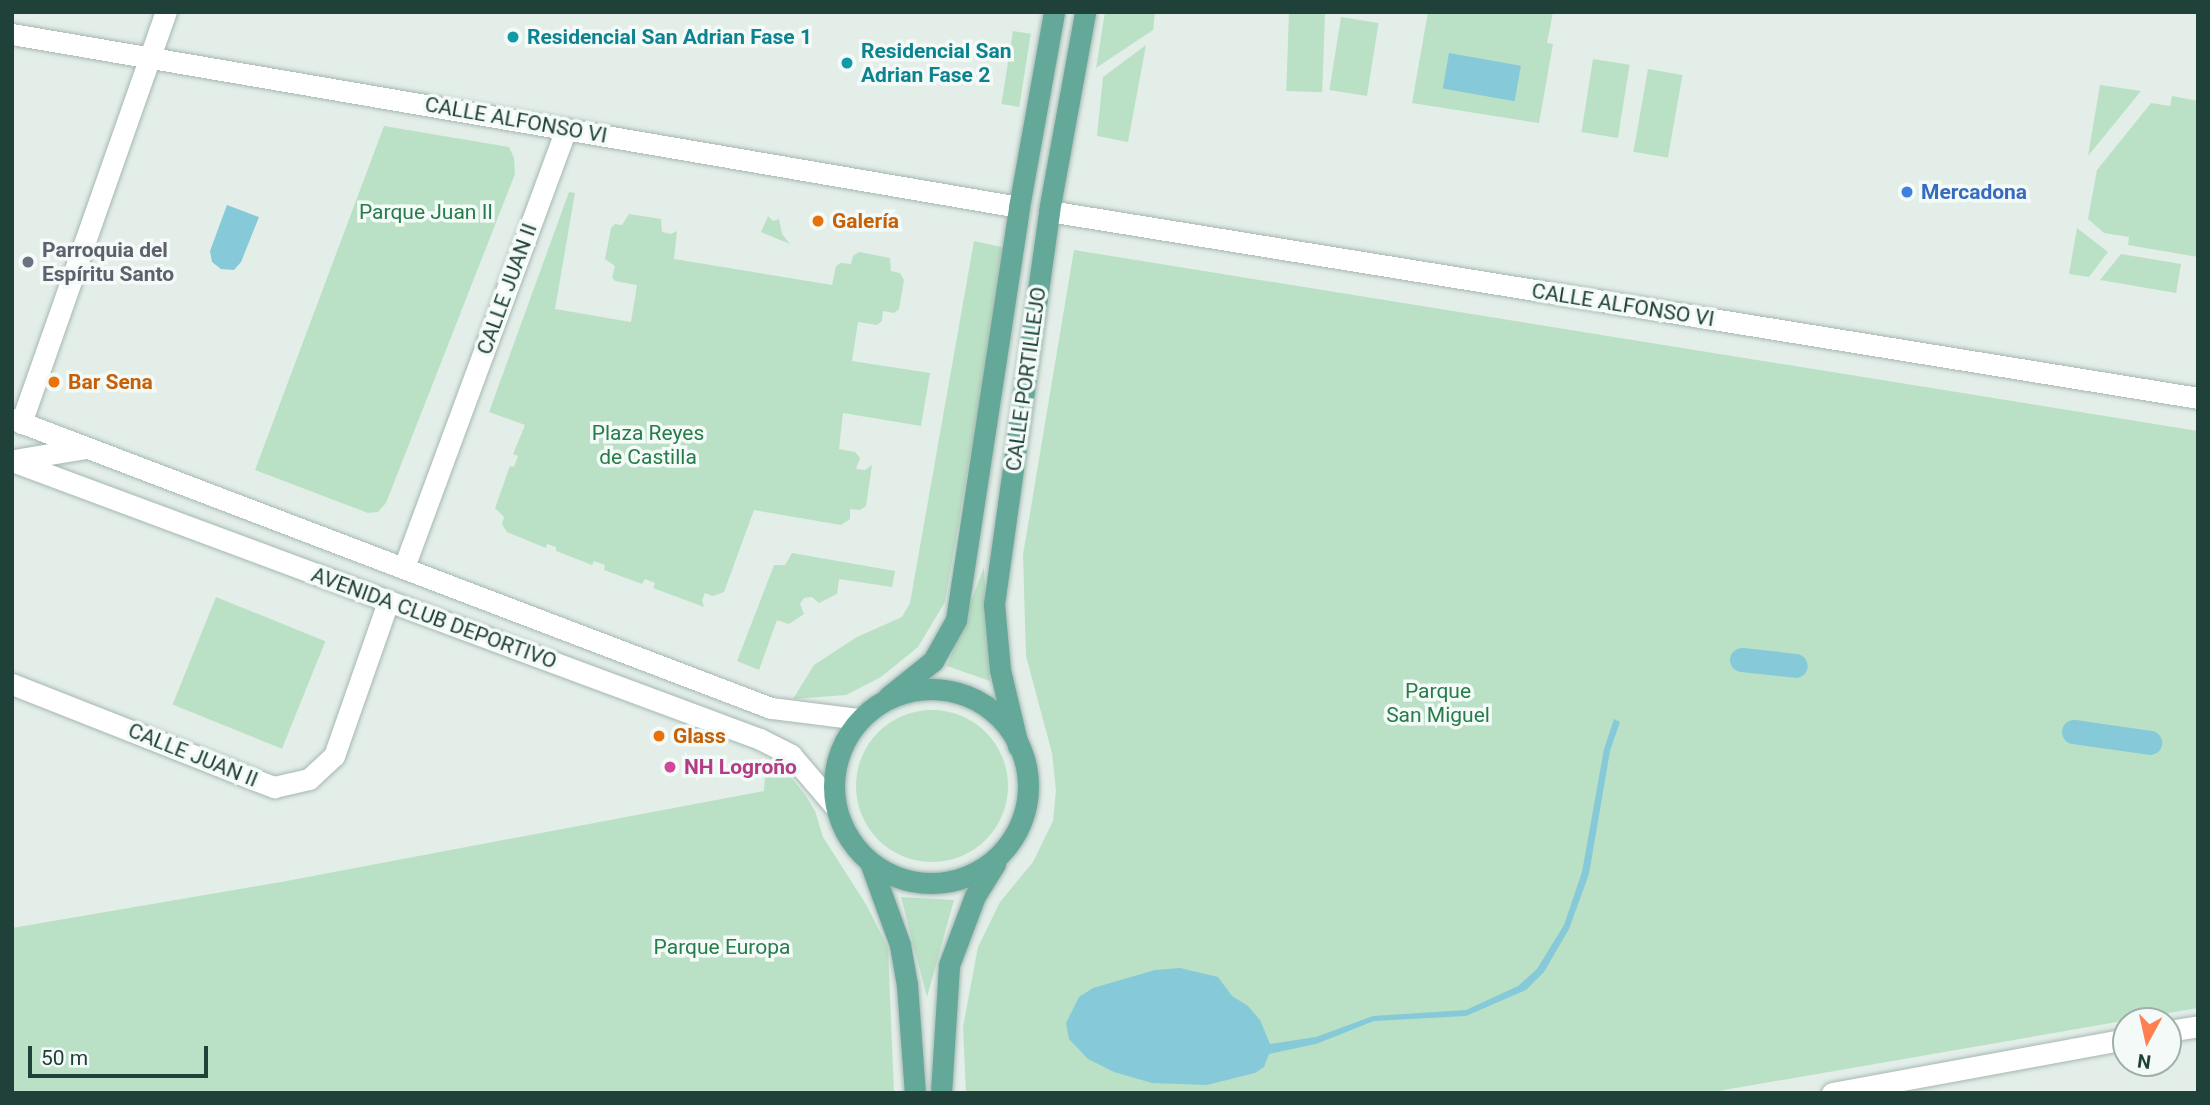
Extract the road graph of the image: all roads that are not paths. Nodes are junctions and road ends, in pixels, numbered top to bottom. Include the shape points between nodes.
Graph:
1 (166, 12) edge
2 (1054, 12) edge
3 (1085, 12) edge
4 (12, 34) edge
5 (149, 57) junction
6 (566, 129) junction
7 (1019, 207) junction
8 (1049, 211) junction
9 (2198, 398) edge
10 (17, 421) edge
11 (88, 448) junction
12 (12, 460) edge
13 (404, 568) junction
14 (388, 602) junction
15 (12, 684) edge
16 (888, 696) junction
17 (859, 719) junction
18 (1018, 746) junction
19 (834, 805) junction
20 (998, 858) junction
21 (870, 862) junction
22 (2112, 1042) edge
23 (1861, 1090) edge
24 (915, 1093) edge
25 (942, 1093) edge
26 (1832, 1093) edge

1 - 5 street
2 - 7 main road, CALLE PORTILLEJO
3 - 8 main road, CALLE PORTILLEJO
4 - 5 street, CALLE ALFONSO VI
5 - 6 street, CALLE ALFONSO VI
5 - 10 street
6 - 7 street, CALLE ALFONSO VI
6 - 13 street, CALLE JUAN II
7 - 16 main road, CALLE PORTILLEJO via 956,620 933,661
8 - 9 street, CALLE ALFONSO VI
8 - 18 main road, CALLE PORTILLEJO via 994,604 1000,670
10 - 11 street, AVENIDA CLUB DEPORTIVO
11 - 12 street, AVENIDA CLUB DEPORTIVO
11 - 13 street, AVENIDA CLUB DEPORTIVO
12 - 14 street, AVENIDA CLUB DEPORTIVO
13 - 17 street, AVENIDA CLUB DEPORTIVO via 771,708
14 - 15 street, CALLE JUAN II via 334,757 309,779 274,787
14 - 19 street, AVENIDA CLUB DEPORTIVO via 760,739 791,755
16 - 17 main road
16 - 18 main road via 921,690 958,693 998,715
17 - 19 main road via 839,757
18 - 20 main road via 1028,775 1028,800 1024,818
19 - 21 main road via 839,825
20 - 21 main road via 977,872 938,884 900,879
20 - 25 main road via 975,896 949,965
21 - 24 main road via 900,945
22 - 23 street
23 - 26 street

